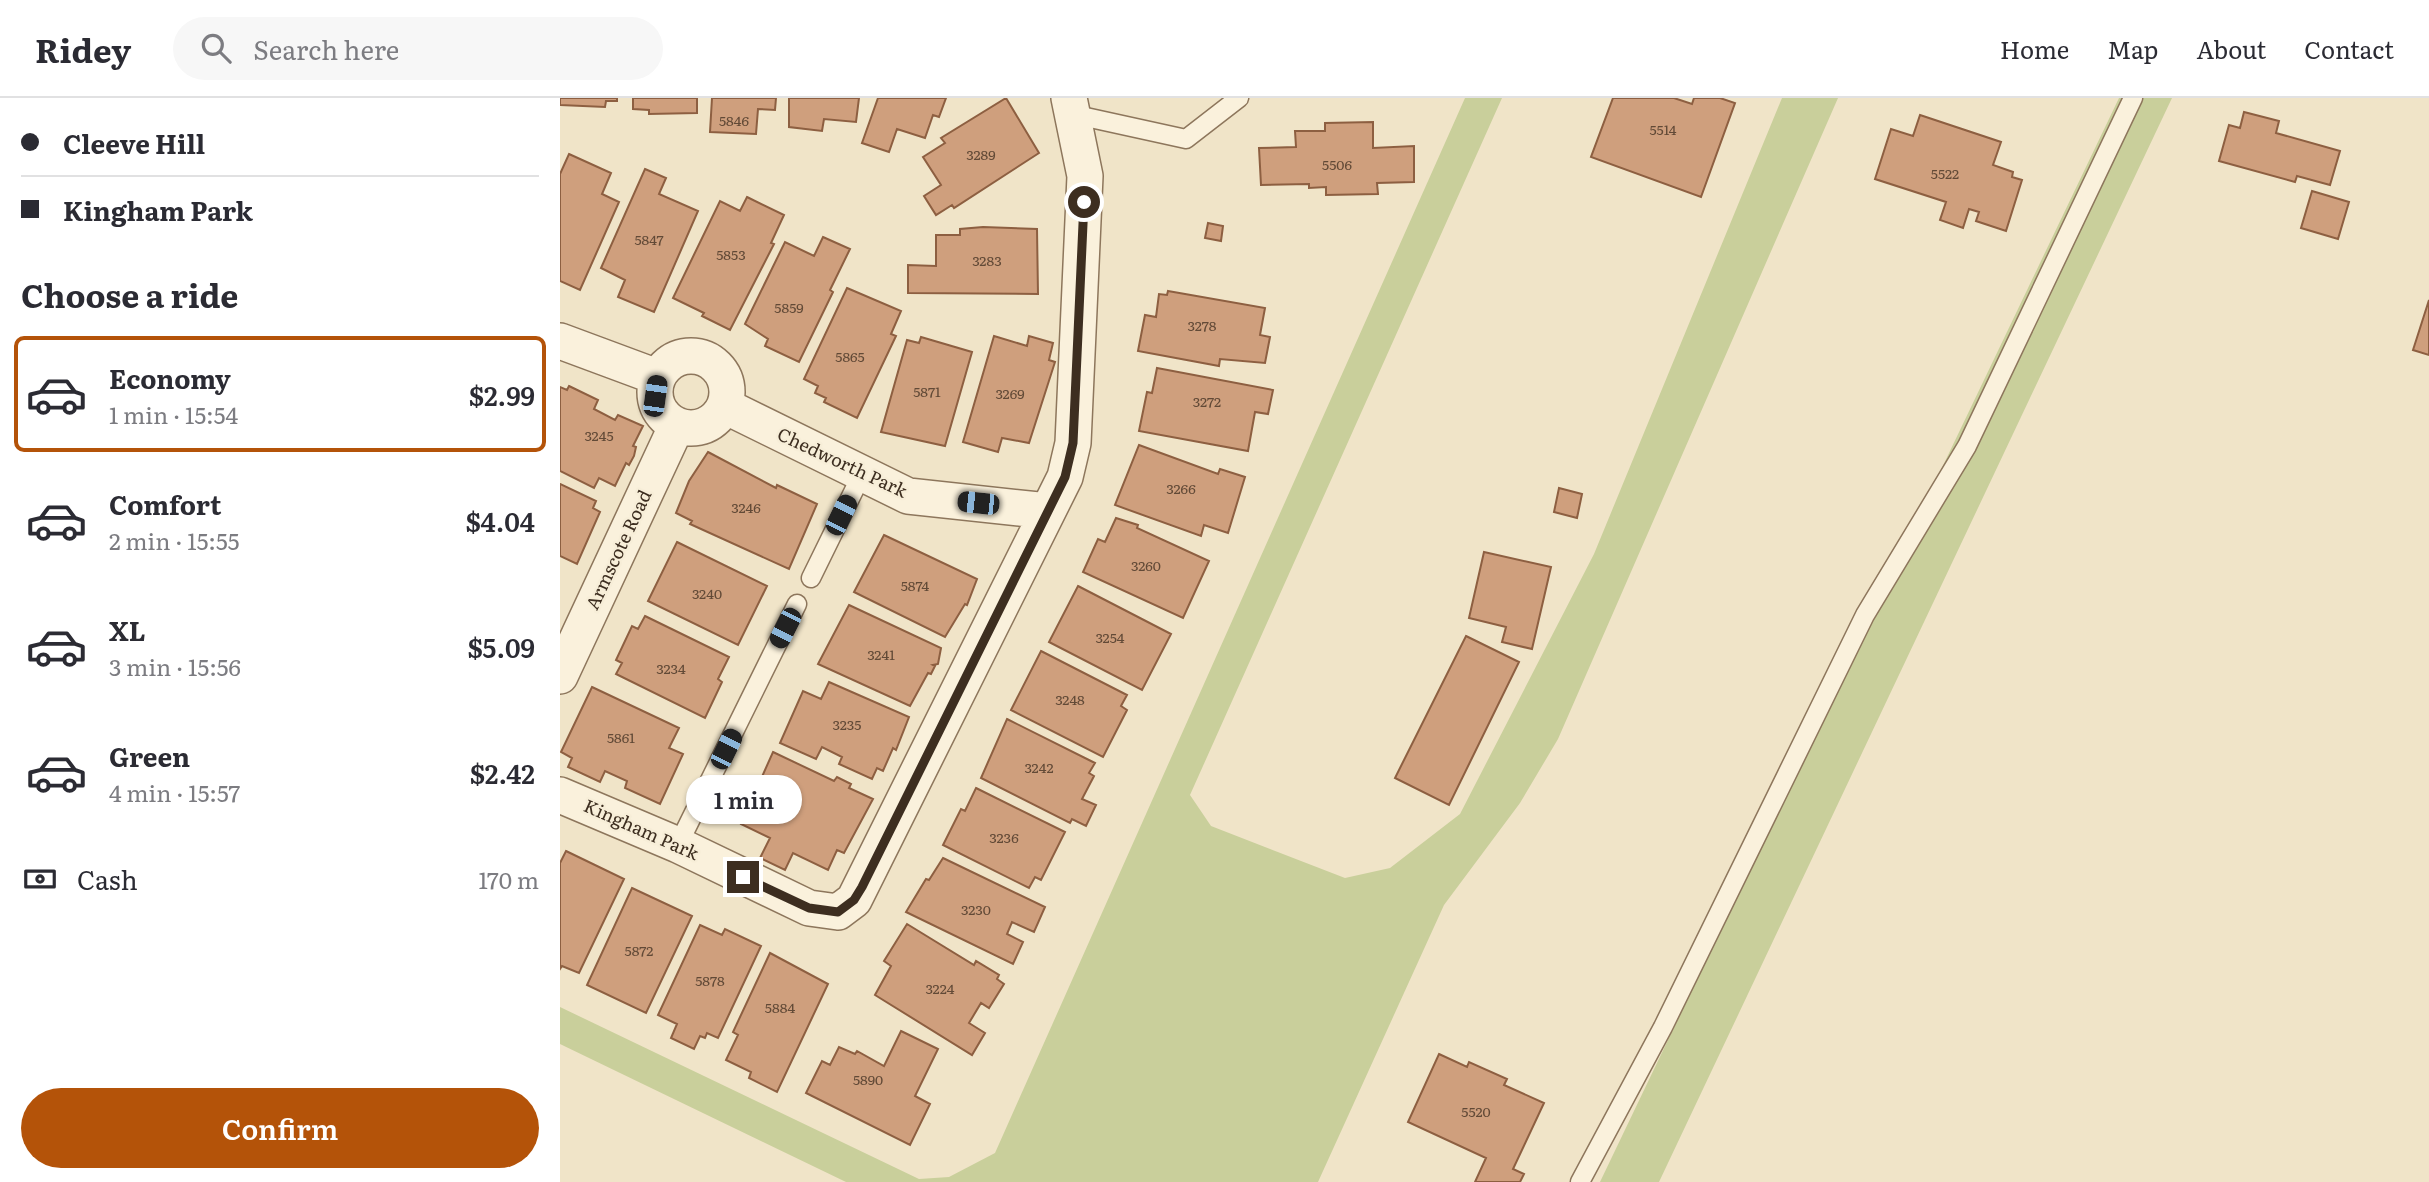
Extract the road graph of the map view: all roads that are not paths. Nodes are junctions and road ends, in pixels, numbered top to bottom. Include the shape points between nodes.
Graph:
1 (1239, 98) edge
2 (2133, 98) edge
3 (1070, 106) edge
4 (560, 341) edge
5 (657, 377) junction
6 (724, 406) junction
7 (677, 425) junction
8 (862, 474) junction
9 (1048, 511) junction
10 (811, 578) dead end
11 (797, 604) dead end
12 (560, 676) edge
13 (560, 795) edge
14 (678, 845) junction
15 (1580, 1182) edge

1 - 3 lane via 1186,139
2 - 15 lane via 1967,446 1865,615 1663,1027
3 - 9 street via 1085,176 1073,443 1065,477
4 - 5 street
5 - 6 street via 669,363 687,355 706,358 721,369 728,387
5 - 7 street via 655,396 662,414
6 - 7 street via 713,421 696,428
6 - 8 street, Chedworth Park
7 - 12 street, Armscote Road
8 - 9 street, Chedworth Park via 908,496
8 - 10 lane
9 - 14 street, Kingham Park via 854,900 838,912 809,908
11 - 14 lane
13 - 14 street, Kingham Park

